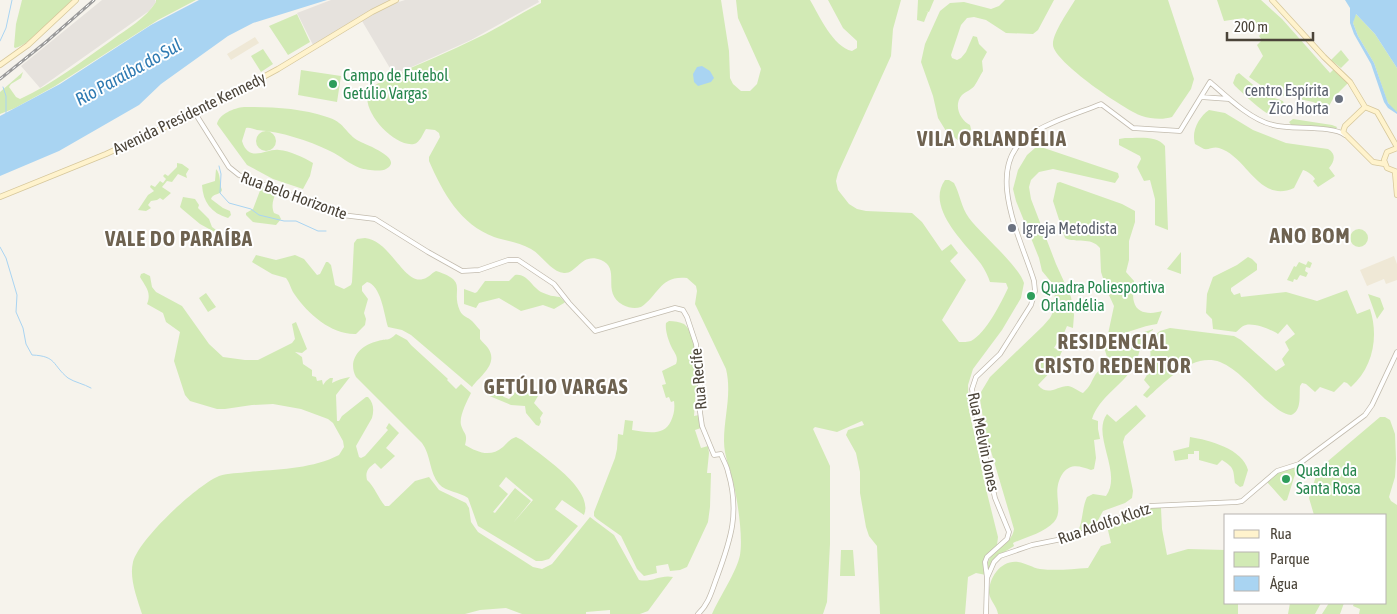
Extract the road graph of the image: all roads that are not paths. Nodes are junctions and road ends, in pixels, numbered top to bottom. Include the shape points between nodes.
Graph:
1 (76, 0) edge
2 (396, 0) edge
3 (1272, 0) edge
4 (11, 50) dead end
5 (19, 52) junction
6 (0, 65) edge
7 (1201, 97) junction
8 (1229, 99) junction
9 (1365, 106) junction
10 (195, 113) junction
11 (1345, 127) junction
12 (1333, 131) junction
13 (1346, 136) junction
14 (1397, 148) edge
15 (1385, 164) junction
16 (1396, 172) edge
17 (1397, 195) edge
18 (0, 197) edge
19 (677, 308) joint
20 (1397, 352) edge
21 (988, 571) junction
22 (698, 614) edge
23 (986, 614) edge

1 - 5 main road
2 - 10 main road, Avenida Presidente Kennedy
3 - 9 main road via 1350,82
4 - 5 main road
5 - 6 main road
7 - 8 street
7 - 8 street via 1210,82
7 - 21 street, Rua Melvin Jones via 1180,130 1133,128 1101,104 1030,134 1017,148 1007,170 1006,196 1035,291 1031,305 1005,348 977,375 972,386 974,410 995,498 1008,532 1007,539 987,557
8 - 12 street via 1270,124
9 - 11 main road
9 - 14 main road via 1376,112
10 - 18 main road, Avenida Presidente Kennedy
10 - 19 street, Rua Belo Horizonte via 229,167 239,175 342,215 375,219 462,271 518,260 554,284 594,331
11 - 12 street
11 - 13 main road
12 - 13 street
13 - 15 main road via 1373,162
14 - 15 main road via 1386,153
15 - 16 main road
16 - 17 main road
19 - 22 street, Rua Recife via 686,313 696,344 702,423 714,455 721,454 728,470 733,498 733,532 709,599
20 - 21 street, Rua Adolfo Klotz via 1367,412 1299,464 1279,470 1244,499 1148,506 1072,537 1000,556
21 - 23 street, Rua Adolfo Klotz

